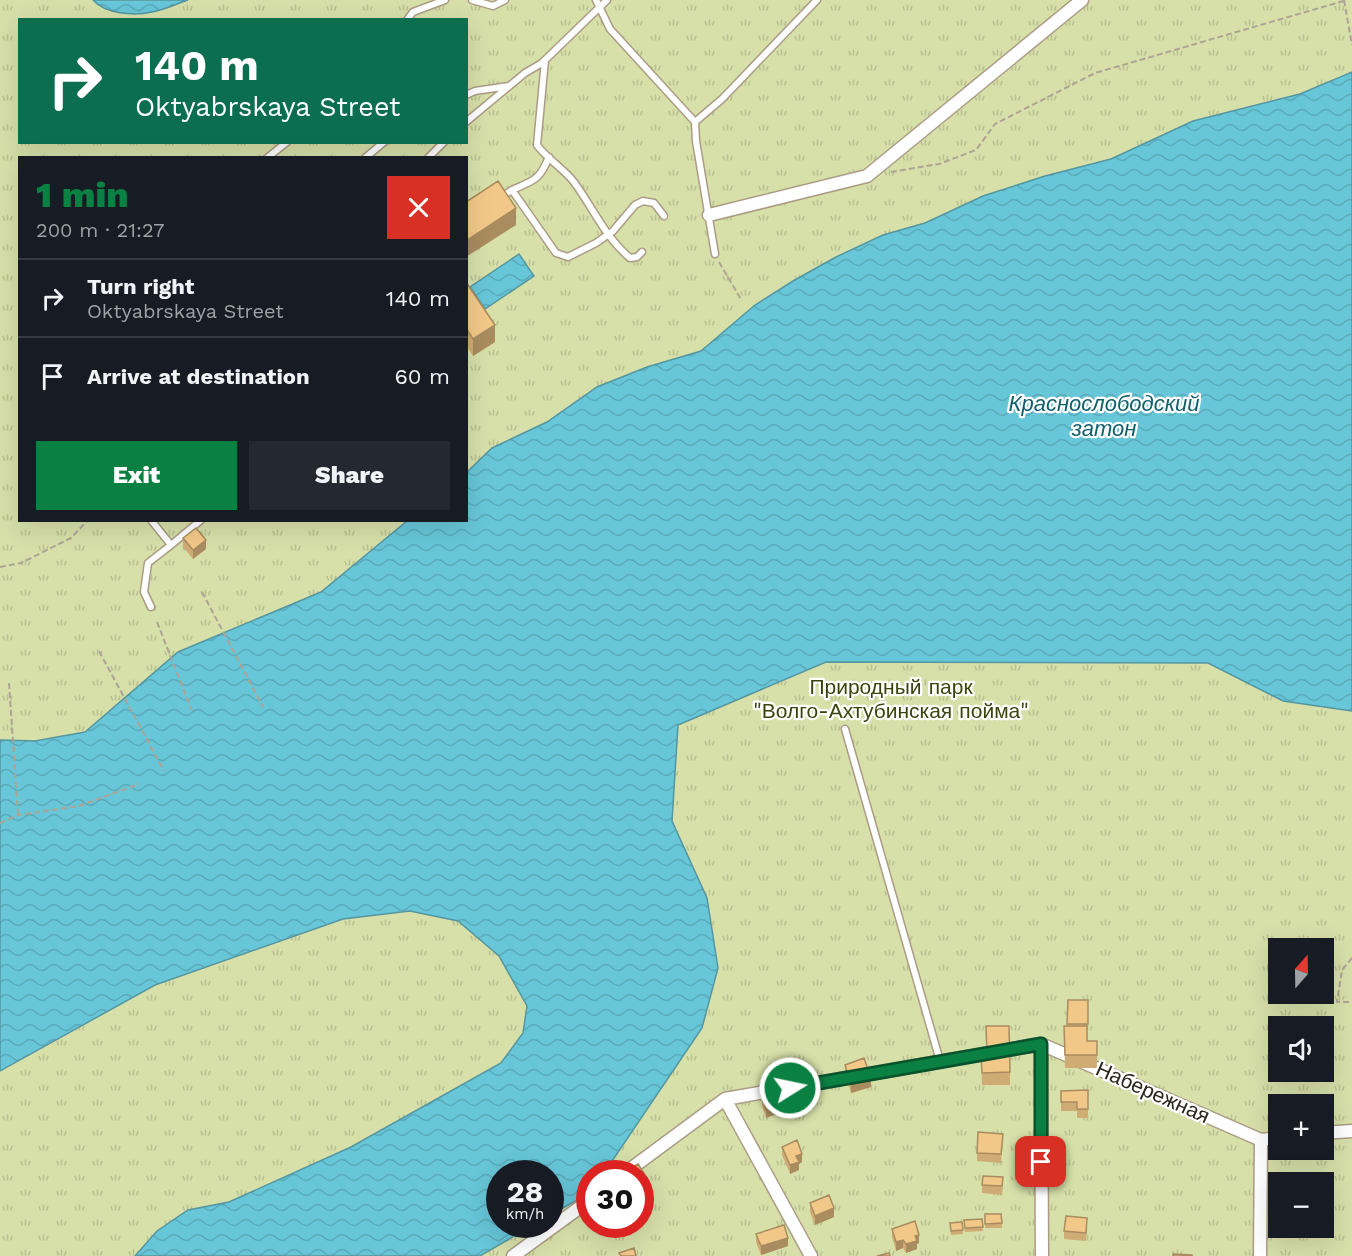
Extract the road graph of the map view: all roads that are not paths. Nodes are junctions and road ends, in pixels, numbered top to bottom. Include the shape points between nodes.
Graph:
1 (445, 0) edge
2 (471, 0) edge
3 (505, 0) edge
4 (596, 0) edge
5 (607, 0) edge
6 (817, 0) edge
7 (1082, 0) edge
8 (599, 7) junction
9 (408, 18) edge
10 (628, 49) junction
11 (621, 53) dead end
12 (545, 60) junction
13 (510, 86) junction
14 (468, 94) edge
15 (468, 120) edge
16 (695, 122) junction
17 (284, 144) edge
18 (382, 144) edge
19 (442, 144) edge
20 (270, 156) edge
21 (367, 156) edge
22 (430, 156) edge
23 (549, 157) junction
24 (512, 190) junction
25 (494, 201) edge
26 (709, 215) junction
27 (664, 216) dead end
28 (607, 236) junction
29 (642, 252) dead end
30 (715, 254) road end
31 (153, 522) edge
32 (199, 522) edge
33 (171, 546) junction
34 (151, 607) dead end
35 (845, 729) dead end
36 (1041, 1044) junction
37 (940, 1061) junction
38 (725, 1099) junction
39 (1352, 1131) edge
40 (1334, 1132) edge
41 (1268, 1139) edge
42 (1261, 1140) junction
43 (643, 1160) edge
44 (576, 1210) edge
45 (513, 1256) edge
46 (811, 1256) edge
47 (1042, 1256) edge
48 (1260, 1256) edge

1 - 9 lane via 413,12
2 - 3 lane via 494,6
4 - 8 lane
5 - 8 lane
6 - 16 lane
7 - 26 street via 867,176
8 - 10 lane via 610,29
8 - 12 lane
10 - 11 lane
10 - 16 lane
12 - 13 lane
12 - 23 lane via 537,145
13 - 14 lane
13 - 15 lane
16 - 26 lane
17 - 20 lane
18 - 21 lane
19 - 22 lane
23 - 24 lane via 536,180
23 - 28 lane via 573,181
24 - 25 lane
24 - 28 lane via 556,253 568,257
26 - 30 lane
27 - 28 lane via 654,203 644,201 635,205
28 - 29 lane via 630,258
31 - 33 lane
32 - 33 lane
33 - 34 lane via 148,563 144,592
35 - 37 lane
36 - 37 street
36 - 42 street, Набережная
36 - 47 street
37 - 38 street
38 - 43 street
38 - 46 street
39 - 40 street
41 - 42 street
42 - 48 street
44 - 45 street

